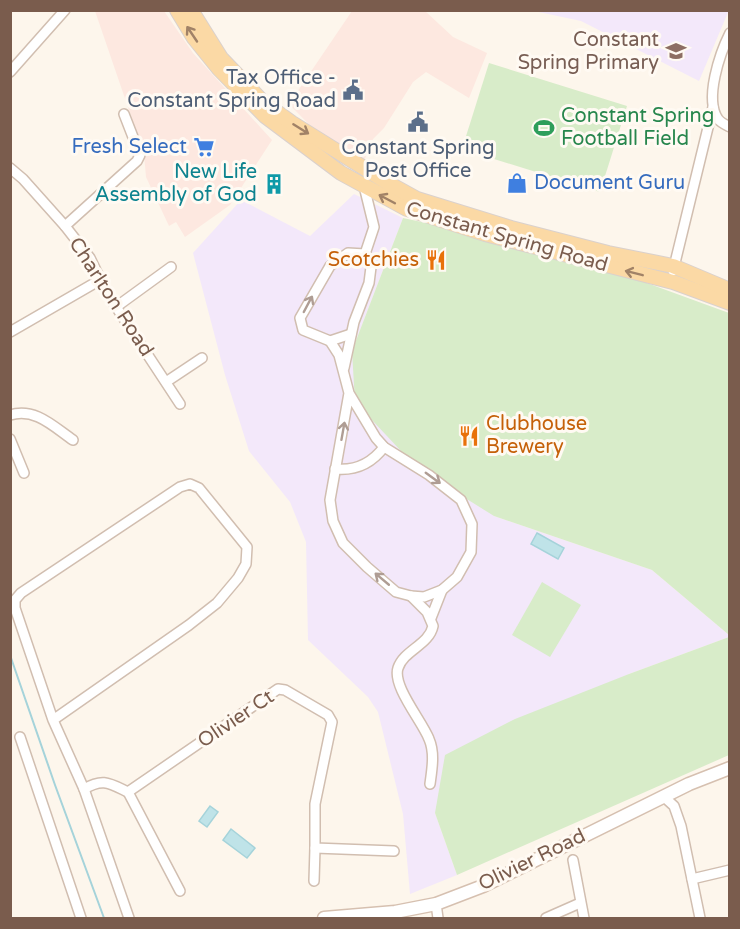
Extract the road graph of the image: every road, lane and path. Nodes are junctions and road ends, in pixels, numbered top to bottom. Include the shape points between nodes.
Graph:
1 (65, 10) edge
2 (177, 10) edge
3 (191, 10) edge
4 (729, 33) edge
5 (10, 72) edge
6 (713, 107) junction
7 (124, 114) dead end
8 (729, 127) edge
9 (10, 168) edge
10 (364, 186) junction
11 (64, 226) junction
12 (365, 254) junction
13 (673, 266) junction
14 (171, 267) dead end
15 (100, 280) junction
16 (673, 282) junction
17 (729, 290) edge
18 (729, 303) edge
19 (116, 307) junction
20 (10, 332) edge
21 (351, 334) junction
22 (330, 341) junction
23 (202, 358) dead end
24 (344, 368) junction
25 (166, 382) junction
26 (349, 393) junction
27 (180, 404) dead end
28 (10, 415) edge
29 (10, 439) edge
30 (73, 440) dead end
31 (384, 447) junction
32 (335, 469) junction
33 (24, 473) dead end
34 (442, 590) junction
35 (411, 596) junction
36 (431, 618) junction
37 (53, 720) junction
38 (20, 737) dead end
39 (729, 768) edge
40 (430, 784) dead end
41 (84, 789) junction
42 (128, 792) junction
43 (663, 796) junction
44 (315, 848) junction
45 (394, 851) dead end
46 (573, 860) dead end
47 (729, 870) edge
48 (692, 879) junction
49 (314, 880) dead end
50 (180, 891) dead end
51 (580, 903) junction
52 (436, 904) junction
53 (81, 918) edge
54 (129, 918) edge
55 (324, 918) edge
56 (438, 918) edge
57 (546, 918) edge
58 (584, 918) edge
59 (700, 918) edge

1 - 5 street
10 -> 2 main road, Constant Spring Road via 265,116 219,69
3 -> 13 main road, Constant Spring Road via 221,58 264,102 388,183 417,198 511,228
4 - 6 street via 713,83
6 - 8 street via 719,120
6 - 13 street
7 - 11 street via 140,155 137,161
9 - 11 street, Charlton Road
10 - 12 street via 374,227
16 -> 10 main road, Constant Spring Road via 485,234 407,209
11 - 15 street, Charlton Road via 90,258
12 - 21 street via 371,267 369,283
22 -> 12 street via 303,330 300,318 330,266 348,253
13 - 16 street
13 - 17 main road, Constant Spring Road
14 - 19 street
15 - 19 street, Charlton Road
15 - 20 street
16 - 18 main road, Constant Spring Road
19 - 25 street, Charlton Road
21 - 22 street
21 - 24 street
22 - 24 street
23 - 25 street
24 - 26 street
25 - 27 street, Charlton Road
26 - 31 street
32 -> 26 street
28 - 30 street via 29,413
29 - 33 street
31 - 32 street via 378,456 353,470
31 -> 34 street via 461,500 472,524 471,552 457,577
35 -> 32 street via 396,592 343,543 333,521 330,500
34 - 35 street via 424,597
34 - 36 street
35 - 36 street
36 - 40 street via 432,632 398,668 398,681 429,739 433,755
37 - 37 street via 15,600 180,488 190,484 199,488 247,547 246,564 238,579 217,603 189,625
37 - 41 street
38 - 53 street
39 - 43 main road, Olivier Road
41 - 42 street via 105,782
41 - 54 street
42 - 44 street, Olivier Ct via 278,689 285,690 328,715 332,722 315,804
42 - 50 street
43 - 48 street via 674,806 681,826
43 - 52 main road, Olivier Road via 483,886
44 - 45 street
44 - 49 street
46 - 51 street
47 - 48 street
48 - 59 street
51 - 57 street
51 - 58 street
52 - 55 main road, Olivier Road
52 - 56 street

